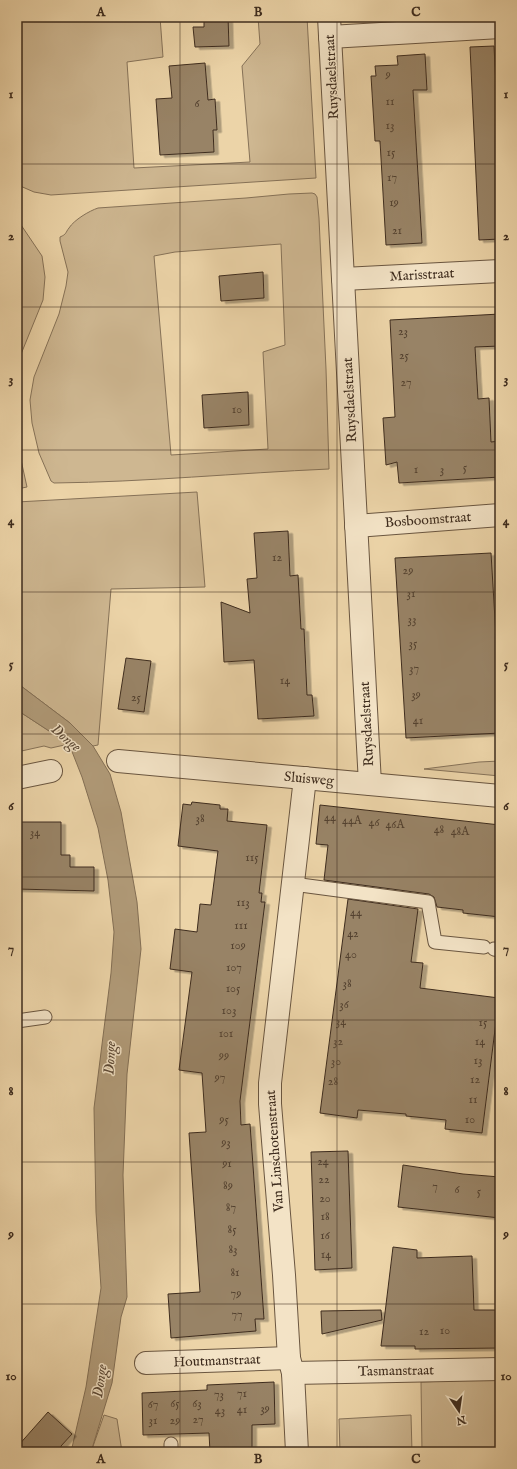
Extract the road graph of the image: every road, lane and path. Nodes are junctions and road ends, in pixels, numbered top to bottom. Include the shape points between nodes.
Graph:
1 (329, 27) edge
2 (500, 27) edge
3 (500, 271) edge
4 (343, 279) junction
5 (500, 515) edge
6 (356, 526) junction
7 (118, 761) dead end
8 (51, 771) dead end
9 (17, 778) edge
10 (305, 778) junction
11 (370, 784) junction
12 (500, 796) edge
13 (293, 884) junction
14 (493, 949) edge
15 (45, 1017) dead end
16 (17, 1021) edge
17 (146, 1363) dead end
18 (291, 1366) junction
19 (500, 1369) edge
20 (297, 1452) edge

1 - 2 street
1 - 4 street, Ruysdaelstraat
3 - 4 street, Marisstraat
4 - 6 street, Ruysdaelstraat
5 - 6 street, Bosboomstraat
6 - 11 street, Ruysdaelstraat
7 - 10 street, Sluisweg
8 - 9 street
10 - 11 street, Sluisweg
10 - 13 street, Van Linschotenstraat
11 - 12 street, Sluisweg
13 - 14 lane via 428,902 435,942
13 - 18 street, Van Linschotenstraat via 270,1083
15 - 16 lane
17 - 18 street, Houtmanstraat
18 - 19 street, Tasmanstraat
18 - 20 street, Van Linschotenstraat

